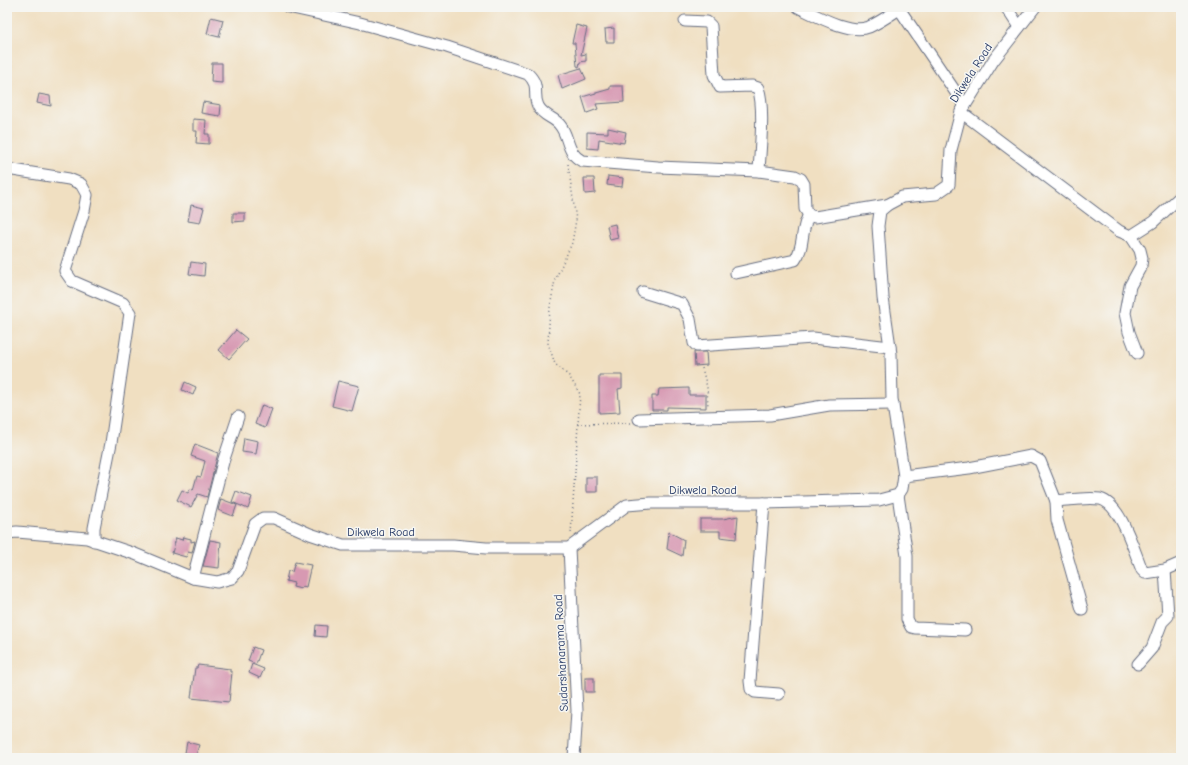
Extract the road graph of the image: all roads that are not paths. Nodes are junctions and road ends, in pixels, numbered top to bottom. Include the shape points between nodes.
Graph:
1 (288, 7) edge
2 (798, 7) edge
3 (1006, 7) edge
4 (1035, 7) edge
5 (898, 8) edge
6 (685, 21) dead end
7 (1019, 27) junction
8 (963, 109) junction
9 (7, 169) edge
10 (759, 171) junction
11 (1181, 196) edge
12 (886, 204) junction
13 (809, 215) junction
14 (1131, 236) junction
15 (736, 273) dead end
16 (643, 292) dead end
17 (890, 347) junction
18 (1137, 353) dead end
19 (893, 404) junction
20 (238, 417) dead end
21 (639, 418) road end
22 (904, 476) junction
23 (898, 495) junction
24 (1056, 501) junction
25 (764, 503) junction
26 (7, 533) edge
27 (94, 541) junction
28 (569, 548) junction
29 (1181, 563) edge
30 (1165, 570) junction
31 (193, 578) junction
32 (1082, 609) dead end
33 (965, 630) dead end
34 (1138, 664) dead end
35 (779, 694) dead end
36 (574, 758) edge

1 - 10 street via 360,23 447,47 528,74 535,82 538,105 543,113 560,125 574,156 582,160 658,167
2 - 5 street via 827,21 850,28 869,27
3 - 7 street
4 - 7 street, Dikwela Road
5 - 8 street
6 - 10 street via 707,22 711,26 714,75 720,87 758,88 761,111
7 - 8 street, Dikwela Road via 993,61
8 - 12 street, Dikwela Road via 951,150 949,185 936,194 902,197
8 - 14 street via 1119,231
9 - 27 street via 70,179 81,184 87,195 66,271 72,281 123,303 130,313 111,443 94,528
10 - 13 street via 801,179 804,184 805,209
11 - 14 street via 1153,222
12 - 13 street via 831,215
12 - 17 street via 880,211 878,226
13 - 15 street via 804,223 799,255 795,260
14 - 18 street via 1142,258 1141,266 1130,286 1125,313
16 - 17 street via 682,304 690,319 694,343 698,346 813,338
17 - 19 street
19 - 21 street via 829,405 770,415
19 - 22 street
20 - 31 street via 223,462
22 - 23 street via 902,489
22 - 24 street via 969,468 1031,456 1040,461
23 - 25 street, Dikwela Road via 879,500
23 - 33 street via 907,556 907,619 911,627
24 - 30 street via 1100,499 1112,505 1119,515 1142,570 1145,573
24 - 32 street via 1057,520
25 - 28 street, Dikwela Road via 627,505
25 - 35 street via 750,681 751,689 755,692
26 - 27 street, Dikwela Road via 87,538
27 - 31 street, Dikwela Road via 135,554
28 - 31 street, Dikwela Road via 343,546 274,518 263,518 256,524 238,571 232,578 217,582
28 - 36 street, Sudarshanarama Road via 577,711
29 - 30 street
30 - 34 street via 1168,616 1162,622 1152,648

